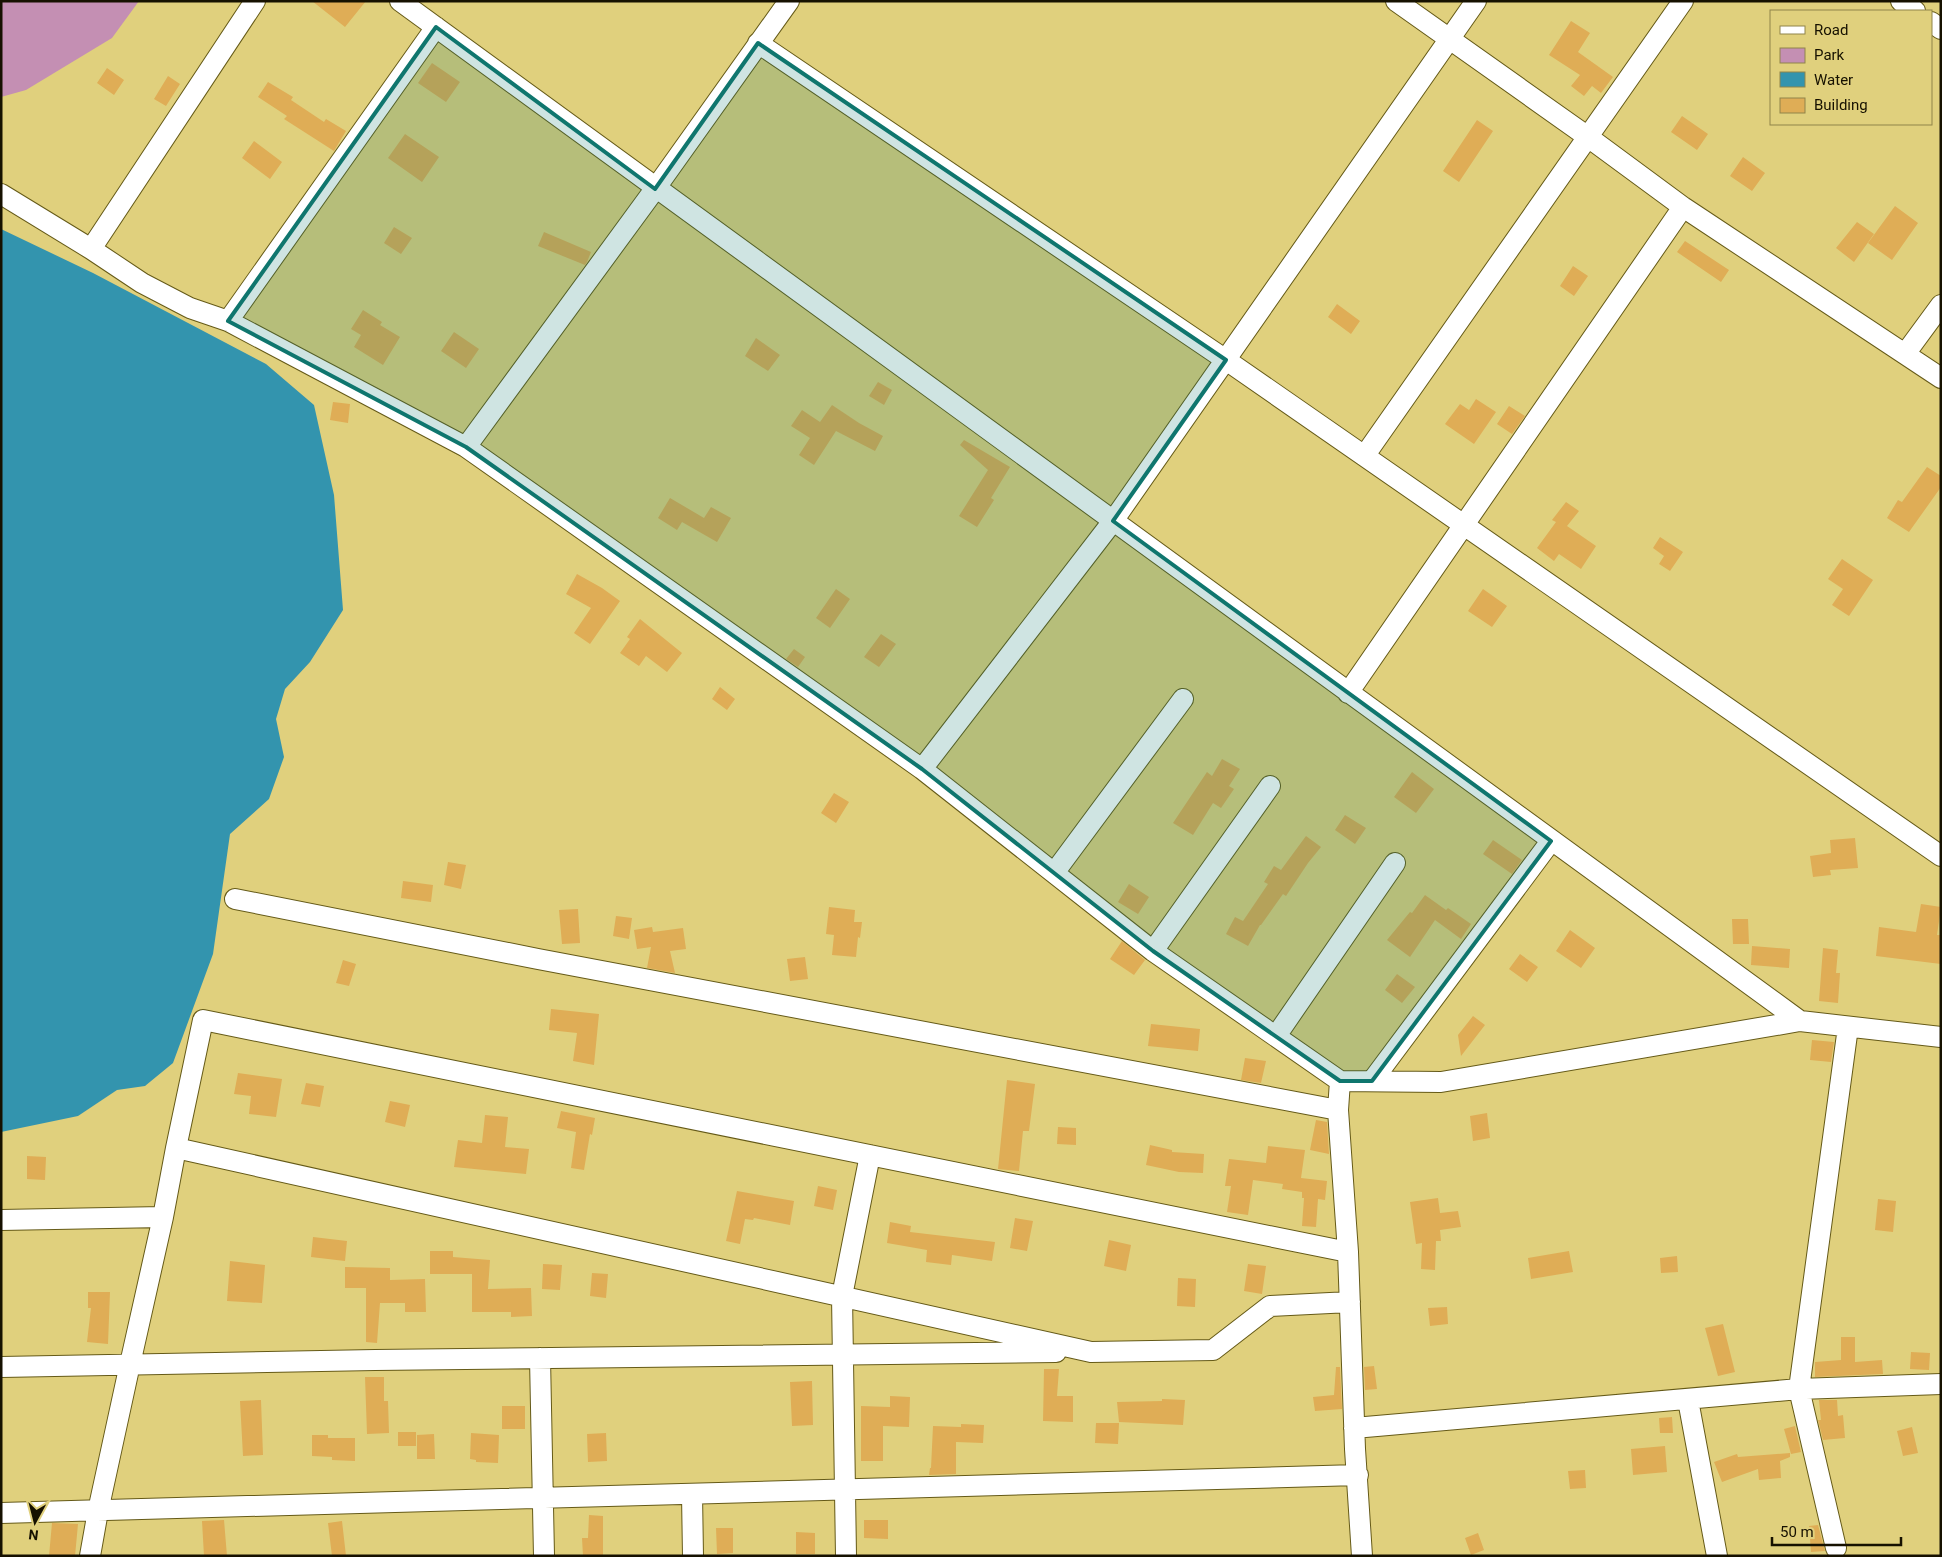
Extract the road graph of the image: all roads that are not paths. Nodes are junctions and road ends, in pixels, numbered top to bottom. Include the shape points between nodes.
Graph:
1 (255, 1) edge
2 (400, 1) edge
3 (789, 1) edge
4 (1396, 1) edge
5 (1476, 1) edge
6 (1683, 1) edge
7 (1901, 1) edge
8 (1914, 10) edge
9 (436, 27) junction
10 (1450, 39) junction
11 (758, 43) junction
12 (1588, 137) junction
13 (655, 189) junction
14 (1, 194) edge
15 (1683, 207) junction
16 (90, 249) junction
17 (1941, 305) edge
18 (228, 321) junction
19 (1905, 354) junction
20 (1226, 360) junction
21 (1941, 378) edge
22 (466, 447) junction
23 (1365, 455) junction
24 (1113, 521) junction
25 (1464, 524) junction
26 (1348, 693) junction
27 (1183, 699) dead end
28 (922, 769) junction
29 (1270, 786) dead end
30 (1551, 842) junction
31 (1941, 856) edge
32 (1395, 863) dead end
33 (1054, 873) junction
34 (235, 899) dead end
35 (1153, 951) junction
36 (1800, 1021) junction
37 (1848, 1027) junction
38 (1276, 1036) junction
39 (1941, 1038) edge
40 (1340, 1081) junction
41 (1372, 1081) junction
42 (1338, 1110) junction
43 (176, 1148) junction
44 (870, 1155) junction
45 (163, 1217) junction
46 (1, 1220) edge
47 (1348, 1252) junction
48 (842, 1296) junction
49 (1350, 1302) junction
50 (1091, 1352) junction
51 (842, 1354) junction
52 (540, 1358) junction
53 (130, 1364) junction
54 (1, 1367) edge
55 (1941, 1384) edge
56 (1799, 1389) junction
57 (1688, 1400) junction
58 (1354, 1428) junction
59 (1358, 1475) junction
60 (845, 1489) junction
61 (692, 1494) junction
62 (542, 1498) junction
63 (98, 1510) junction
64 (1, 1513) edge
65 (1836, 1548) dead end
66 (90, 1556) edge
67 (544, 1556) edge
68 (693, 1556) edge
69 (846, 1556) edge
70 (1362, 1556) edge
71 (1717, 1556) edge

1 - 16 street
2 - 9 street
3 - 11 street
4 - 10 street
5 - 10 street
6 - 12 street
7 - 8 street
9 - 13 street
9 - 18 street
10 - 12 street
10 - 20 street
11 - 13 street
11 - 20 street
12 - 15 street
12 - 23 street
13 - 22 street
13 - 24 street
14 - 16 street
15 - 19 street
15 - 25 street
16 - 18 street via 142,283 190,308
17 - 19 street
18 - 22 street
19 - 21 street
20 - 23 street
20 - 24 street
22 - 28 street
23 - 25 street
24 - 26 street
24 - 28 street
25 - 26 street
25 - 31 street
26 - 30 street
27 - 33 street
28 - 33 street
29 - 35 street
30 - 36 street
30 - 41 street
32 - 38 street
33 - 35 street
34 - 42 street
35 - 38 street
36 - 37 street
36 - 41 street via 1441,1082
37 - 39 street
37 - 56 street
38 - 40 street
40 - 41 street
40 - 42 street
42 - 47 street
43 - 44 street via 203,1020
43 - 45 street
43 - 48 street
44 - 47 street
44 - 48 street
45 - 46 street
45 - 53 street
47 - 49 street
48 - 50 street
48 - 51 street
49 - 50 street via 1270,1306 1213,1350
49 - 58 street
50 - 51 street
51 - 52 street
51 - 60 street
52 - 53 street
52 - 62 street
53 - 54 street
53 - 63 street
55 - 56 street
56 - 57 street
56 - 65 street
57 - 58 street
57 - 71 street
58 - 59 street
59 - 60 street
59 - 70 street
60 - 61 street
60 - 69 street
61 - 62 street
61 - 68 street
62 - 63 street
62 - 67 street
63 - 64 street
63 - 66 street

